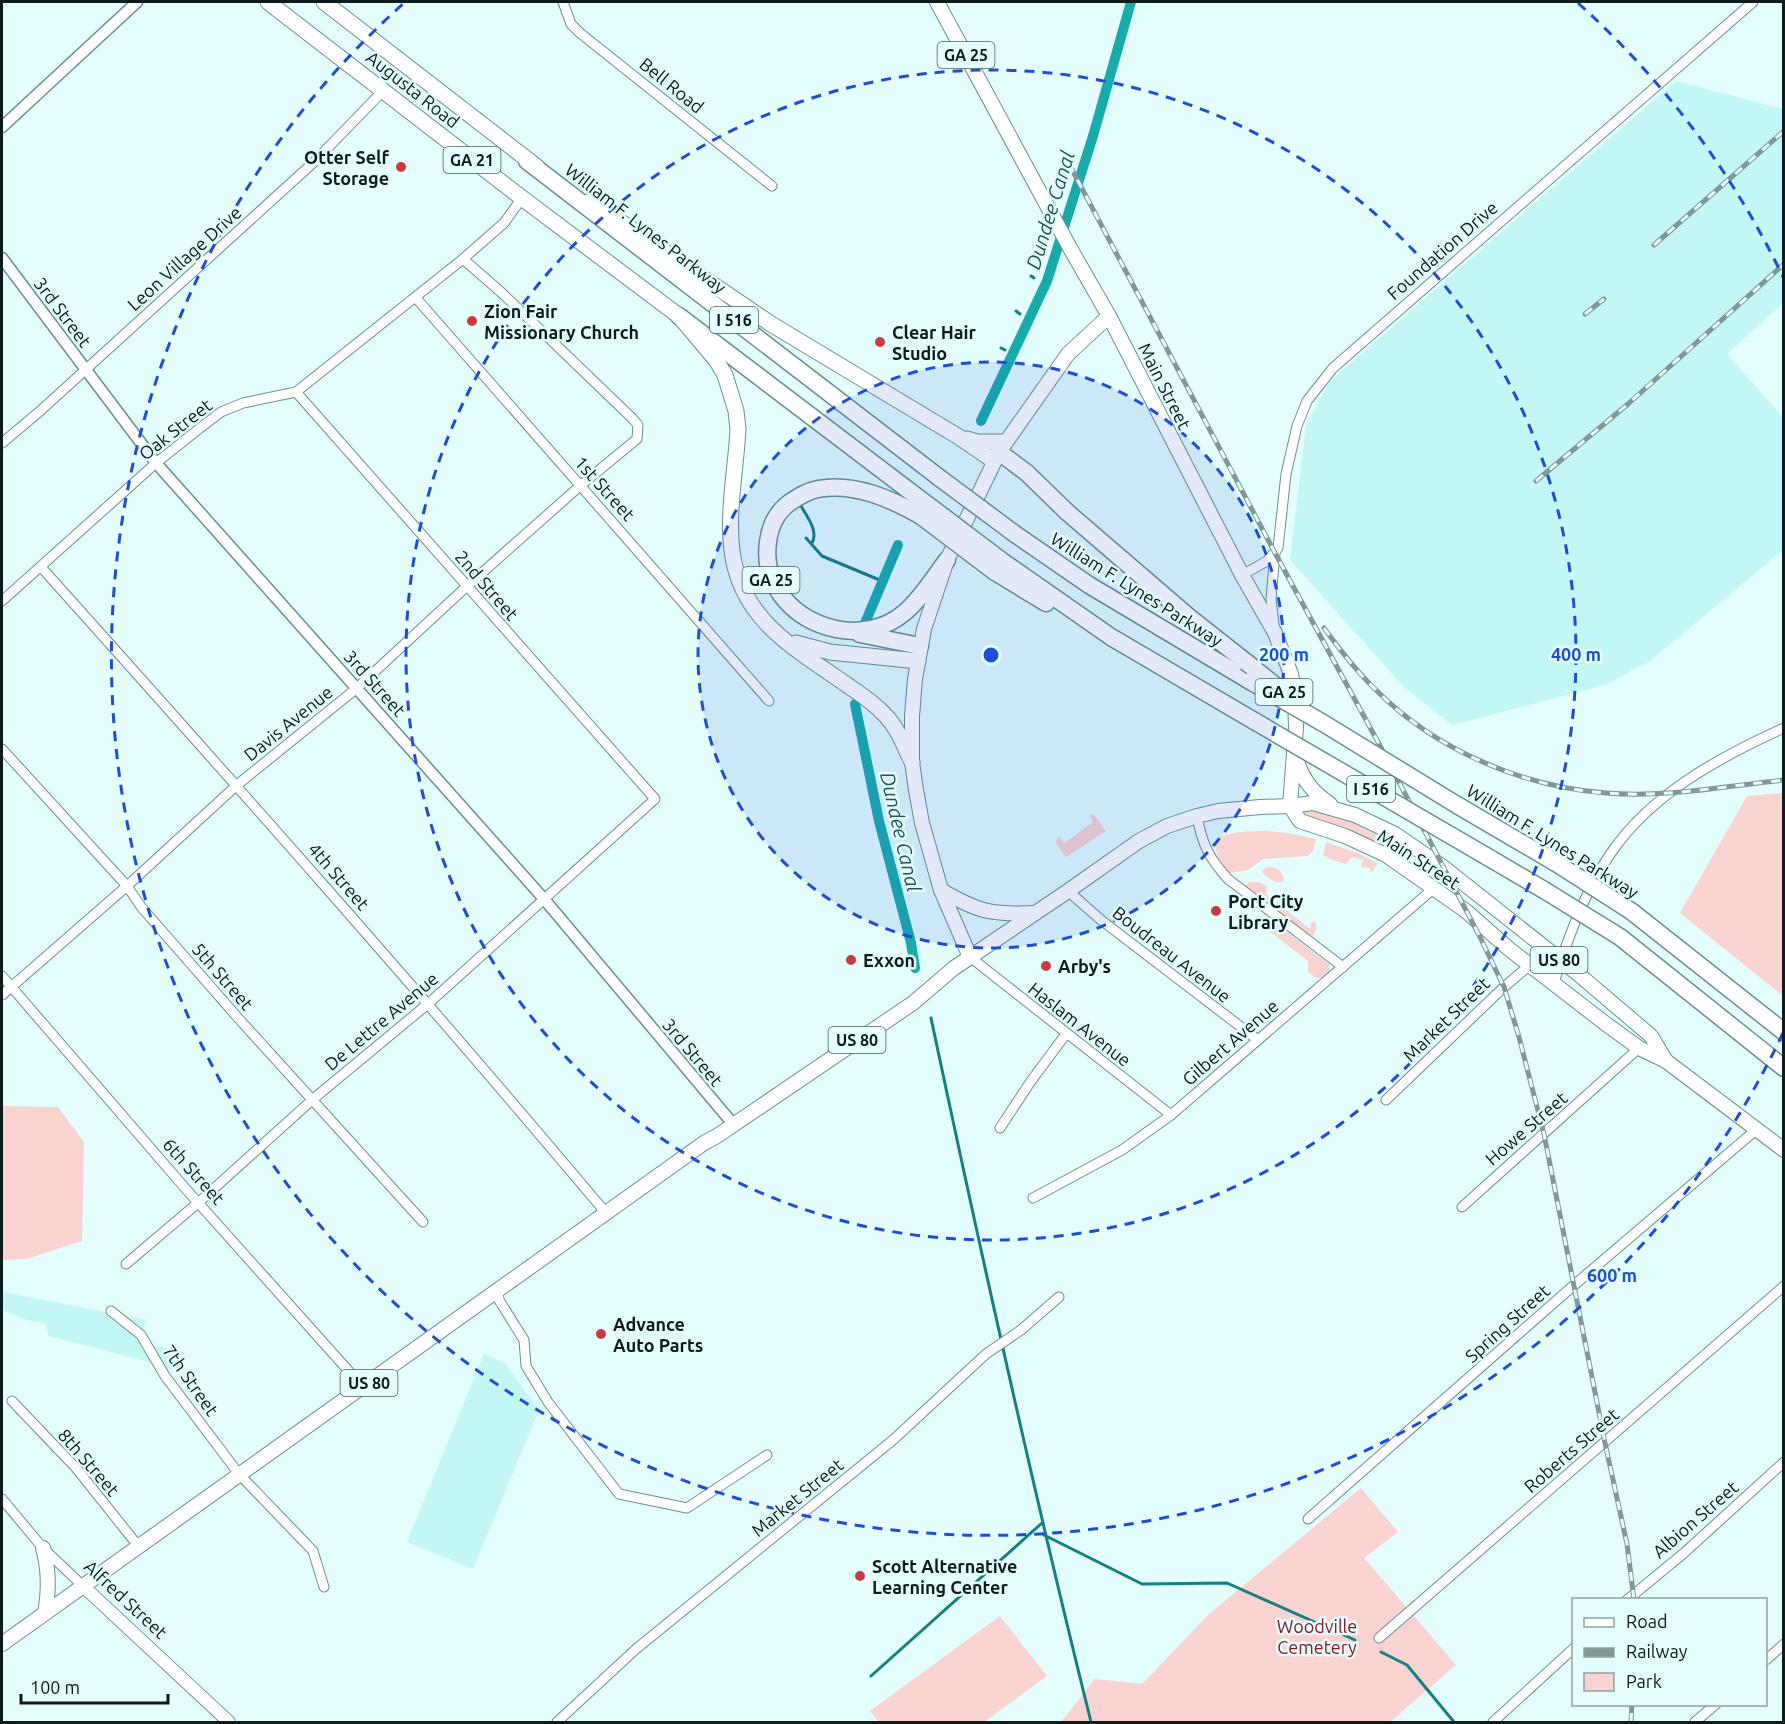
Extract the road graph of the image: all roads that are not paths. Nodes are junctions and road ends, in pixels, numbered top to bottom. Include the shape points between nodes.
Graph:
1 (137, 2) edge
2 (268, 2) edge
3 (324, 2) edge
4 (563, 2) edge
5 (937, 2) edge
6 (1753, 2) edge
7 (383, 91) junction
8 (2, 127) edge
9 (527, 161) junction
10 (772, 186) dead end
11 (522, 198) junction
12 (2, 258) edge
13 (463, 259) junction
14 (416, 298) junction
15 (679, 316) junction
16 (1109, 316) junction
17 (86, 369) junction
18 (296, 392) junction
19 (959, 437) junction
20 (2, 443) edge
21 (999, 452) junction
22 (156, 462) junction
23 (581, 484) junction
24 (925, 511) junction
25 (1275, 553) junction
26 (947, 560) junction
27 (41, 567) junction
28 (1242, 575) junction
29 (466, 587) junction
30 (2, 601) edge
31 (838, 629) junction
32 (1275, 633) junction
33 (776, 635) junction
34 (919, 654) junction
35 (357, 688) junction
36 (769, 701) dead end
37 (1323, 723) junction
38 (1784, 728) edge
39 (2, 749) edge
40 (1294, 751) junction
41 (912, 762) junction
42 (237, 785) junction
43 (655, 800) joint
44 (1290, 806) junction
45 (1336, 809) junction
46 (1197, 816) junction
47 (128, 886) junction
48 (1433, 889) junction
49 (941, 890) junction
50 (1068, 891) junction
51 (544, 899) junction
52 (1035, 913) junction
53 (970, 957) junction
54 (1561, 961) junction
55 (1530, 965) junction
56 (1343, 968) junction
57 (2, 976) edge
58 (1554, 983) junction
59 (10, 987) junction
60 (2, 995) edge
61 (429, 1003) junction
62 (1784, 1032) edge
63 (1066, 1034) junction
64 (1258, 1040) junction
65 (1639, 1048) junction
66 (1666, 1061) junction
67 (1784, 1068) edge
68 (312, 1100) junction
69 (1386, 1100) dead end
70 (1171, 1115) junction
71 (733, 1124) junction
72 (1000, 1128) dead end
73 (1757, 1129) junction
74 (1784, 1150) edge
75 (1033, 1198) dead end
76 (199, 1202) junction
77 (1462, 1207) dead end
78 (606, 1213) junction
79 (423, 1222) dead end
80 (126, 1264) dead end
81 (1784, 1286) edge
82 (498, 1291) junction
83 (1059, 1297) dead end
84 (111, 1311) dead end
85 (363, 1387) junction
86 (12, 1401) dead end
87 (767, 1455) dead end
88 (1784, 1462) edge
89 (239, 1474) junction
90 (2, 1499) edge
91 (1308, 1519) dead end
92 (139, 1547) junction
93 (43, 1548) junction
94 (83, 1586) junction
95 (324, 1587) dead end
96 (1628, 1598) edge
97 (45, 1613) junction
98 (1379, 1638) dead end
99 (2, 1644) edge
100 (1784, 1644) edge
101 (1572, 1650) edge
102 (1767, 1659) edge
103 (1714, 1706) edge
104 (229, 1722) edge
105 (557, 1722) edge
106 (1493, 1722) edge
107 (1695, 1722) edge

1 - 8 street
2 - 7 highway, Augusta Road / GA 21
3 - 9 highway, Augusta Road / GA 21
4 - 10 street, Bell Road via 571,24 580,33
5 - 16 main road, Main Street / GA 25
6 - 25 street, Foundation Drive via 1332,368 1307,401 1298,426 1286,474 1280,541
7 - 11 highway, Augusta Road / GA 21
7 - 17 street, Leon Village Drive via 314,162
9 - 19 highway, Augusta Road via 630,226 771,324
9 - 37 highway, William F. Lynes Parkway / I 516, bridge via 1015,534 1089,585
11 - 13 street, Oak Street via 504,223
11 - 15 highway, Augusta Road / GA 21
12 - 17 street, 3rd Street
13 - 14 street, Oak Street
13 - 23 street, Davis Avenue via 638,425 637,439
14 - 18 street, Oak Street
14 - 23 street, 1st Street
15 - 24 highway, I 516
15 - 33 highway, Augusta Road via 716,360 732,393 738,429 730,523 732,554 751,606
16 - 21 main road, GA 25 via 1068,354
16 - 28 main road, Main Street
17 - 20 street, Leon Village Drive
17 - 22 street, 3rd Street
18 - 22 street, Oak Street via 220,412
18 - 29 street, 2nd Street
19 - 21 highway, Augusta Road
19 - 21 highway
21 - 26 main road, GA 25
21 - 37 highway, GA 25, bridge via 1189,617
22 - 27 street, Oak Street
22 - 35 street, 3rd Street
23 - 29 street, Davis Avenue
23 - 36 street, 1st Street
24 - 31 highway, GA 25 via 870,493 837,488 808,492 781,510 769,533 770,577 795,611 818,624
24 - 67 highway, I 516, bridge via 998,566 1111,637 1620,937
25 - 28 street
25 - 32 street, Foundation Drive via 1271,599
26 - 31 highway, GA 25 via 904,613 872,629
26 - 34 main road
27 - 30 street, Oak Street
27 - 42 street, 4th Street
28 - 32 main road, Main Street
29 - 35 street, Davis Avenue
29 - 43 street, 2nd Street
31 - 34 highway
32 - 40 main road, Main Street via 1295,696
33 - 34 highway via 830,652
33 - 41 highway via 877,706 892,723
34 - 41 main road
35 - 42 street, Davis Avenue
35 - 51 street, 3rd Street
37 - 62 highway, William F. Lynes Parkway / I 516, bridge via 1630,911
38 - 54 street via 1699,772 1629,831 1601,869
39 - 47 street, 5th Street
40 - 44 main road, Main Street
40 - 45 main road via 1307,784
41 - 49 main road via 922,823
42 - 47 street, Davis Avenue
42 - 61 street, 4th Street
43 - 51 street, De Lettre Avenue
44 - 45 main road, Main Street / US 80 via 1313,803
44 - 46 main road, US 80
44 - 48 main road, Main Street / US 80 via 1300,820 1386,855
45 - 54 main road, Main Street / US 80 via 1395,834
46 - 50 main road, US 80 via 1139,841
46 - 56 street via 1203,844 1219,870
47 - 59 street, Davis Avenue
47 - 68 street, 5th Street via 142,908
48 - 55 main road, Main Street / US 80 via 1466,911
48 - 56 street, Gilbert Avenue
49 - 52 main road via 964,904 991,913
49 - 53 main road
50 - 52 main road, US 80
50 - 64 street, Boudreau Avenue
51 - 61 street, De Lettre Avenue
51 - 71 street, 3rd Street
52 - 53 main road, US 80
53 - 63 street, Haslam Avenue
53 - 71 main road, US 80 via 913,1003
54 - 58 street
54 - 66 main road, US 80 via 1651,1036
55 - 58 main road, US 80
55 - 69 street, Market Street
56 - 64 street, Gilbert Avenue
57 - 59 street, 6th Street
58 - 65 main road, US 80
59 - 60 street, Davis Avenue
59 - 76 street, 6th Street
61 - 68 street, De Lettre Avenue
61 - 78 street, 4th Street
63 - 70 street, Haslam Avenue
63 - 72 street
64 - 70 street, Gilbert Avenue
65 - 66 main road, US 80
65 - 77 street, Howe Street
66 - 73 main road, US 80
68 - 76 street, De Lettre Avenue
68 - 79 street, 5th Street
70 - 75 street, Gilbert Avenue via 1122,1150
71 - 78 main road, US 80
73 - 74 main road, US 80
73 - 91 street, Spring Street
76 - 80 street, De Lettre Avenue
76 - 85 street, 6th Street
78 - 82 main road, US 80
81 - 98 street, Roberts Street
82 - 85 main road, US 80
82 - 87 street via 499,1300 524,1340 526,1366 548,1402 620,1494 687,1508
83 - 105 street, Market Street via 986,1354 893,1440 636,1649
84 - 89 street, 7th Street via 141,1335 165,1376
85 - 89 main road, US 80
86 - 92 street, 8th Street via 76,1468
88 - 96 street, Albion Street
89 - 92 main road, US 80
89 - 95 street, 7th Street via 313,1551
90 - 93 street, Alfred Street
92 - 94 main road, US 80
93 - 94 street, Alfred Street
93 - 97 main road via 49,1592
94 - 97 main road, US 80
94 - 104 main road, Alfred Street
97 - 99 main road, US 80
100 - 102 street
101 - 106 street
103 - 107 street

